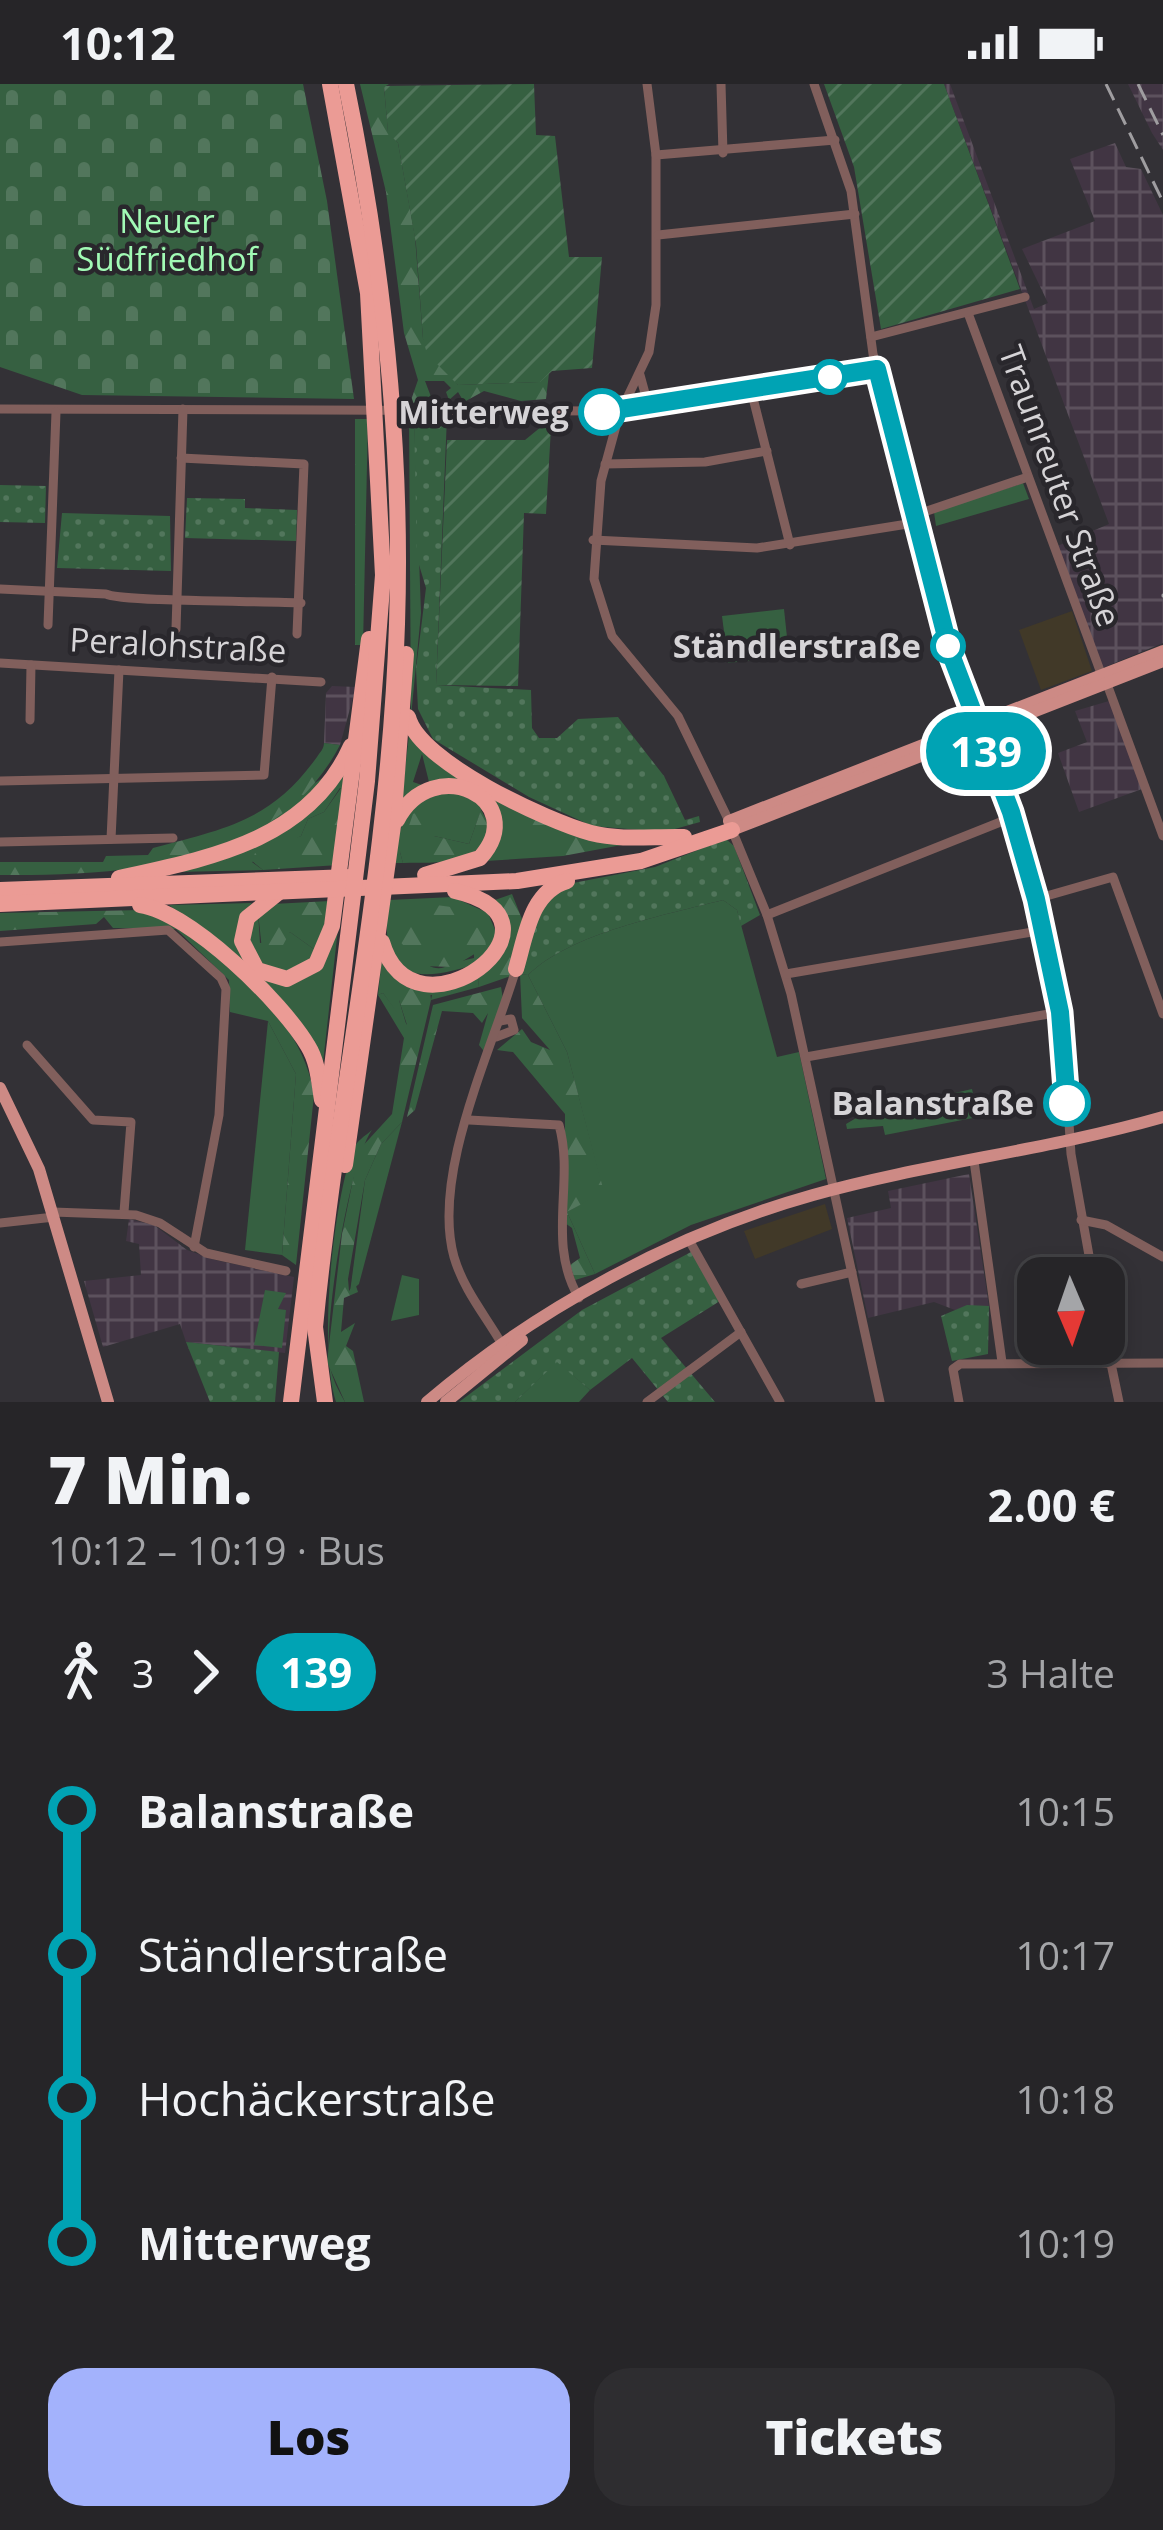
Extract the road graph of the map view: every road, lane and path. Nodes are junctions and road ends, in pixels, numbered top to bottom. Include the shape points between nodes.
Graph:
1 (330, 84) edge
2 (346, 84) edge
3 (646, 84) edge
4 (721, 84) edge
5 (814, 84) edge
6 (835, 140) junction
7 (723, 153) junction
8 (656, 155) junction
9 (855, 214) junction
10 (658, 235) junction
11 (1024, 297) dead end
12 (968, 313) junction
13 (871, 337) junction
14 (877, 369) junction
15 (640, 375) junction
16 (751, 391) junction
17 (649, 408) junction
18 (183, 409) junction
19 (0, 410) edge
20 (624, 411) junction
21 (56, 412) junction
22 (766, 451) junction
23 (182, 458) junction
24 (605, 464) junction
25 (1028, 477) junction
26 (919, 518) junction
27 (593, 540) junction
28 (790, 545) junction
29 (398, 552) junction
30 (383, 575) junction
31 (0, 589) edge
32 (49, 592) junction
33 (177, 598) junction
34 (301, 603) junction
35 (48, 625) dead end
36 (176, 628) dead end
37 (297, 634) dead end
38 (1163, 651) edge
39 (1163, 661) edge
40 (0, 663) edge
41 (31, 665) junction
42 (119, 670) junction
43 (406, 670) junction
44 (272, 677) junction
45 (1104, 681) junction
46 (321, 682) dead end
47 (359, 716) junction
48 (30, 720) dead end
49 (978, 729) junction
50 (115, 778) junction
51 (0, 781) edge
52 (1012, 818) junction
53 (730, 825) junction
54 (394, 826) junction
55 (1163, 836) edge
56 (684, 837) junction
57 (173, 838) dead end
58 (111, 839) junction
59 (0, 842) edge
60 (602, 870) junction
61 (412, 881) junction
62 (319, 884) junction
63 (68, 888) junction
64 (0, 890) edge
65 (280, 891) junction
66 (1036, 899) junction
67 (110, 900) junction
68 (0, 904) edge
69 (767, 915) junction
70 (381, 928) junction
71 (1044, 930) junction
72 (0, 942) edge
73 (516, 969) joint
74 (786, 974) junction
75 (372, 993) junction
76 (1060, 1012) junction
77 (385, 1013) dead end
78 (1163, 1014) edge
79 (27, 1046) dead end
80 (806, 1057) junction
81 (0, 1088) edge
82 (1163, 1117) edge
83 (469, 1120) junction
84 (325, 1121) junction
85 (367, 1130) dead end
86 (1070, 1141) junction
87 (349, 1147) junction
88 (974, 1161) junction
89 (835, 1190) junction
90 (332, 1192) junction
91 (124, 1213) junction
92 (54, 1215) junction
93 (1082, 1220) junction
94 (0, 1223) edge
95 (689, 1240) junction
96 (194, 1247) junction
97 (1089, 1257) edge
98 (1163, 1257) edge
99 (286, 1271) dead end
100 (852, 1272) junction
101 (801, 1284) dead end
102 (579, 1298) junction
103 (741, 1332) junction
104 (502, 1350) junction
105 (1002, 1362) junction
106 (1017, 1362) edge
107 (1125, 1362) edge
108 (1163, 1363) edge
109 (1112, 1365) edge
110 (108, 1402) edge
111 (291, 1402) edge
112 (325, 1402) edge
113 (427, 1402) edge
114 (446, 1402) edge
115 (646, 1402) edge
116 (780, 1402) edge
117 (880, 1402) edge
118 (959, 1402) edge
119 (1120, 1402) edge

1 - 30 highway via 368,293
2 - 29 highway via 392,360
3 - 8 street
4 - 7 street
5 - 6 street
6 - 7 street
6 - 9 street
7 - 8 street
8 - 10 street
9 - 10 street
9 - 13 street
10 - 15 street via 653,333
11 - 12 street
12 - 13 street
12 - 25 street, Traunreuter Straße
13 - 14 street
14 - 16 street
14 - 26 street
15 - 17 street
15 - 20 street
16 - 17 street
16 - 22 street
17 - 20 street
18 - 20 street
18 - 21 street
18 - 23 street
19 - 21 street
20 - 24 street
21 - 32 street
22 - 24 street
22 - 28 street
23 - 33 street
23 - 34 street via 304,464
24 - 27 street
25 - 26 street
25 - 45 street, Traunreuter Straße
26 - 28 street
26 - 49 street via 944,635
27 - 28 street
27 - 53 street via 607,626 678,716
29 - 43 highway via 408,586
29 - 90 highway via 391,710
30 - 47 highway
30 - 84 highway via 378,684
31 - 32 street
32 - 33 street
32 - 35 street
33 - 34 street
33 - 36 street
34 - 37 street
38 - 45 main road
39 - 45 main road
40 - 41 street, Peralohstraße
41 - 42 street, Peralohstraße
41 - 48 street, Peralohstraße
42 - 44 street, Peralohstraße
42 - 50 street
43 - 54 highway
43 - 56 highway via 408,719 431,753 569,825 626,838
44 - 46 street, Peralohstraße
44 - 50 street via 264,775
45 - 49 main road
45 - 55 street, Traunreuter Straße
47 - 63 highway via 332,783 268,834 214,856
47 - 65 highway via 332,926 316,964 280,979 252,965 242,934 255,908
49 - 52 street
49 - 53 main road
50 - 51 street
50 - 58 street
52 - 66 street
52 - 69 street
53 - 56 highway
53 - 60 highway
53 - 69 street
54 - 61 highway via 431,788 465,788 487,804 495,832 485,853
54 - 70 highway
56 - 61 highway via 572,864
57 - 58 street
58 - 59 street
60 - 61 highway
60 - 73 highway via 545,891
61 - 62 highway
61 - 70 highway via 487,905 500,936 490,963 455,981 422,980 390,959
62 - 63 highway
62 - 65 highway
63 - 64 highway
65 - 67 highway
66 - 71 street
66 - 78 street via 1112,877
67 - 68 highway
67 - 84 highway via 179,917 292,1024 314,1060
69 - 74 street
70 - 75 highway
71 - 74 street
71 - 76 street
72 - 96 street via 161,930 221,978 217,1132
73 - 83 street
74 - 80 street
75 - 77 highway
75 - 87 highway
76 - 80 street
76 - 86 street
79 - 91 street via 93,1120 130,1122
80 - 89 street
81 - 92 main road via 24,1129
82 - 86 main road
83 - 102 street via 556,1122 566,1263
83 - 104 street via 450,1191 452,1246
84 - 111 highway
85 - 87 highway
86 - 88 main road
86 - 93 street
87 - 90 highway
88 - 89 main road
88 - 105 street
89 - 95 main road
89 - 100 street
90 - 112 highway via 314,1342
91 - 92 street
91 - 96 street via 160,1223
92 - 94 street
92 - 110 main road
93 - 97 street
93 - 98 street
95 - 102 main road
95 - 103 street
96 - 99 street
100 - 101 street
100 - 117 street
102 - 104 main road
103 - 115 street
103 - 116 street
104 - 113 main road
104 - 114 main road
105 - 106 street
105 - 118 street via 954,1367
107 - 108 street
109 - 119 street

